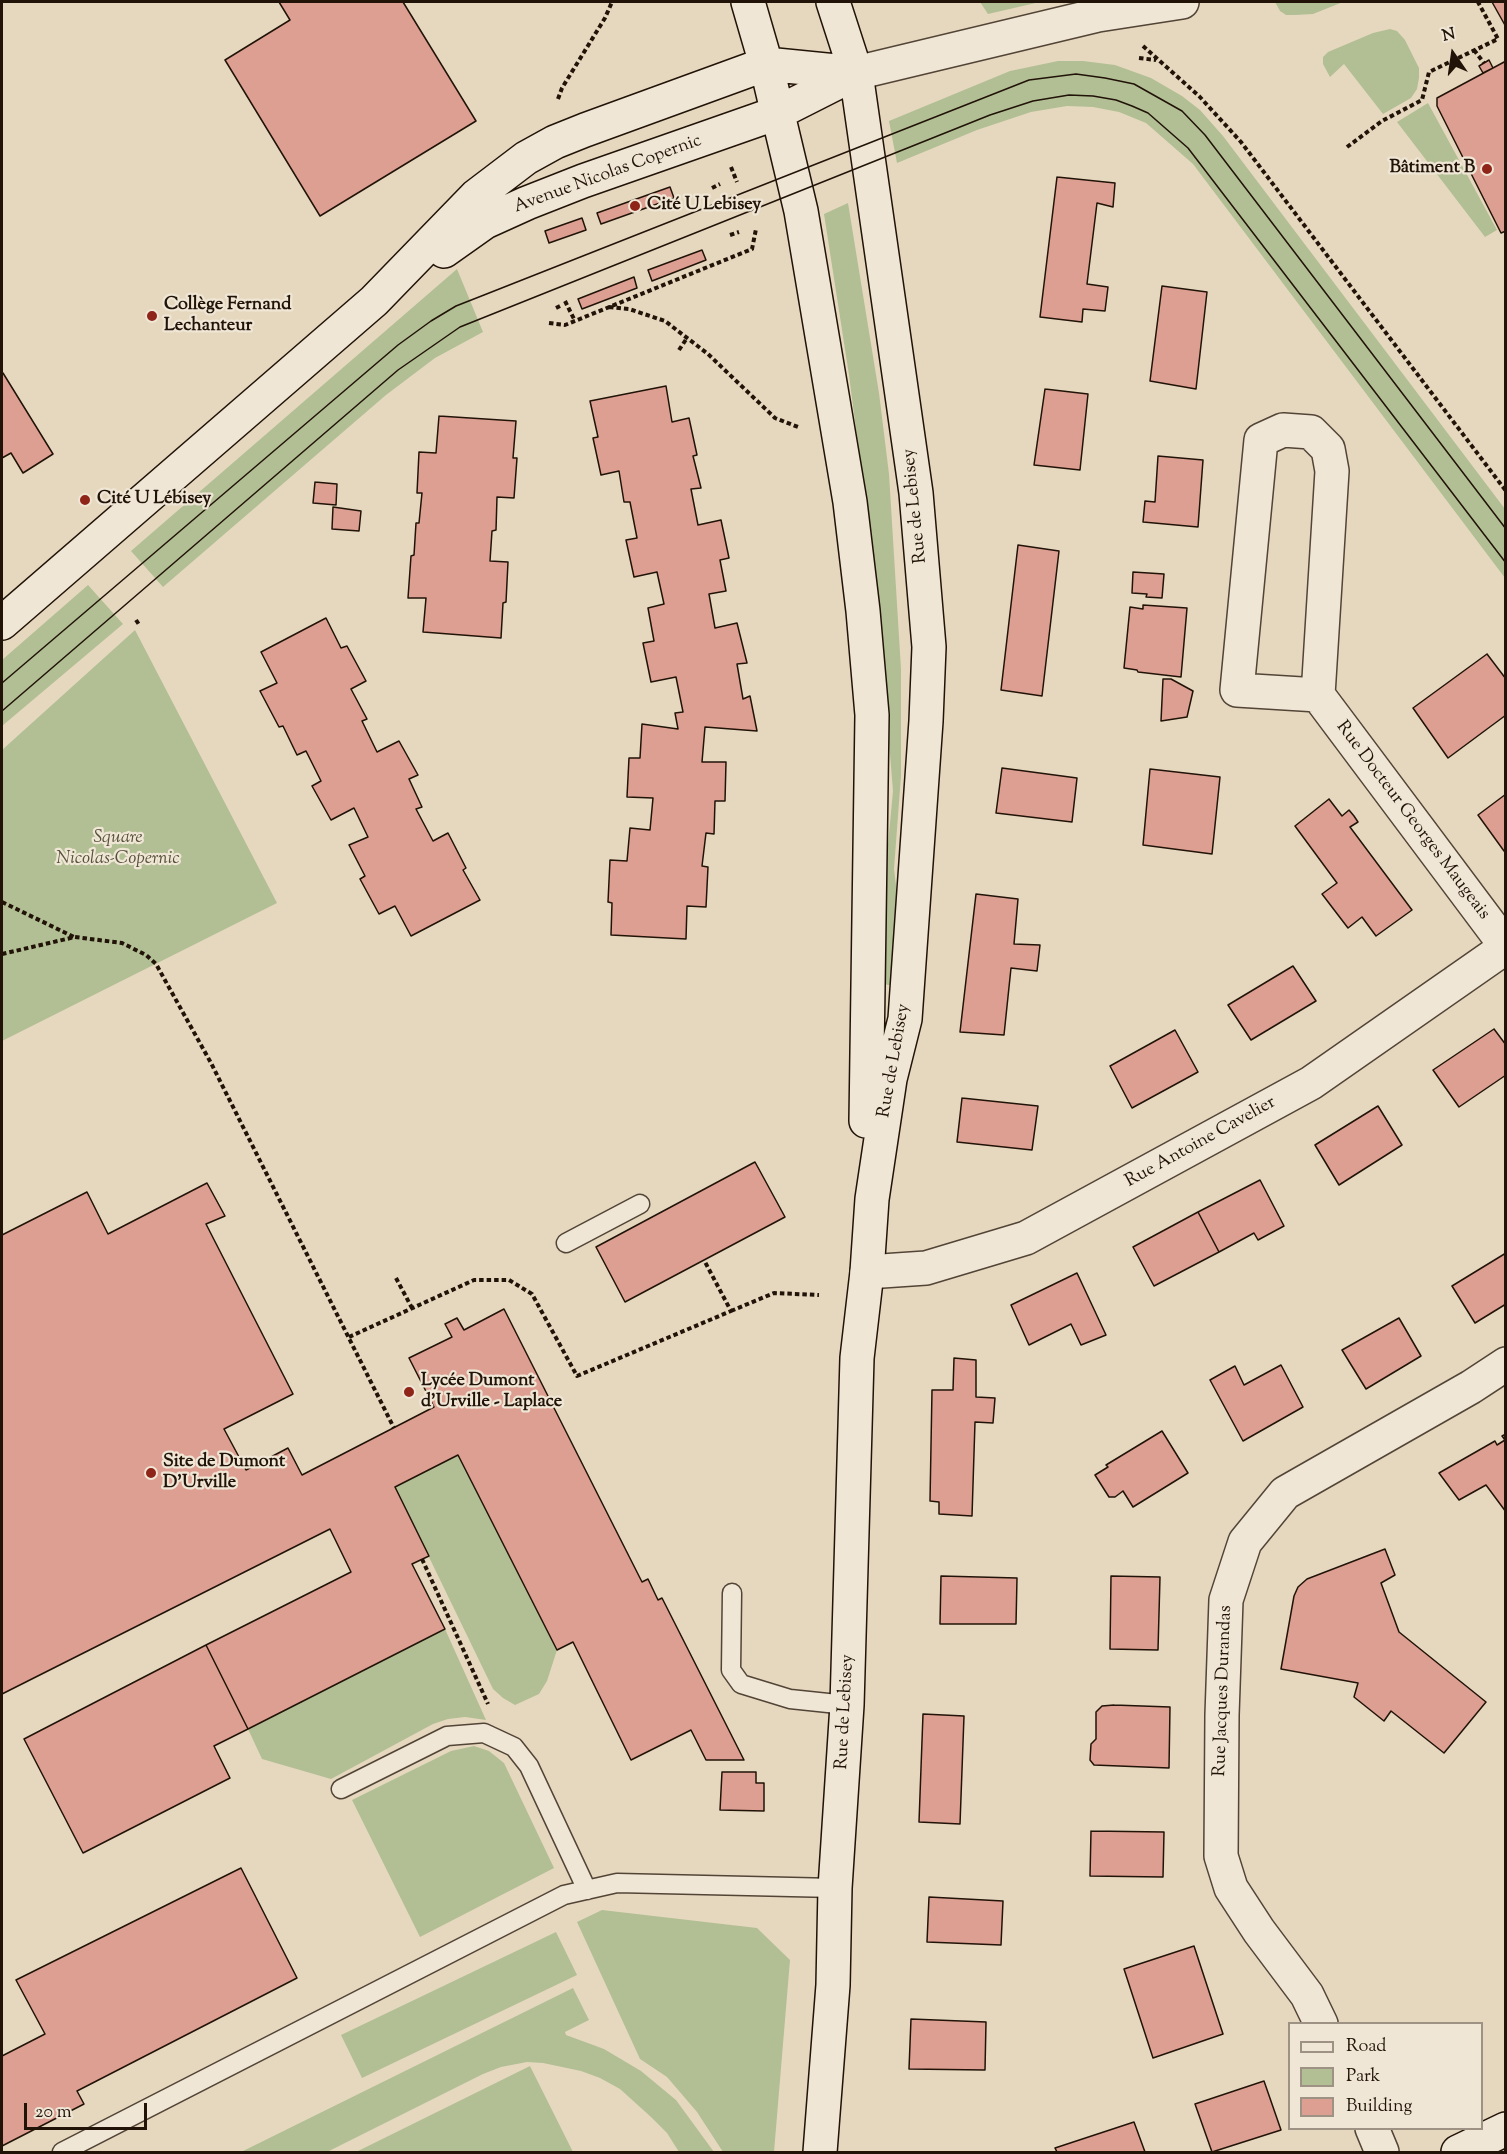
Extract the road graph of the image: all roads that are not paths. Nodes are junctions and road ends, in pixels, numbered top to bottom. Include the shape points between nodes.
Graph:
1 (748, 2) edge
2 (833, 2) edge
3 (1182, 2) edge
4 (766, 64) junction
5 (856, 73) junction
6 (777, 112) junction
7 (374, 301) junction
8 (2, 623) edge
9 (1318, 695) junction
10 (1506, 947) edge
11 (640, 1204) dead end
12 (566, 1243) dead end
13 (867, 1272) junction
14 (1506, 1364) edge
15 (732, 1593) dead end
16 (847, 1705) junction
17 (341, 1789) dead end
18 (835, 1888) junction
19 (587, 1890) junction
20 (1320, 2022) edge
21 (1506, 2129) edge
22 (1373, 2130) edge
23 (62, 2152) edge
24 (820, 2152) edge
25 (1382, 2152) edge
26 (1458, 2152) edge

1 - 4 street
2 - 5 street
3 - 5 street via 1098,15
4 - 5 street, Avenue Nicolas Copernic
4 - 6 street, Rue de Lebisey
4 - 7 street, Avenue Nicolas Copernic via 585,130 526,158 476,196
5 - 6 street, Avenue Nicolas Copernic
5 - 13 street, Rue de Lebisey via 916,493 929,647 905,1020 890,1079
6 - 7 street, Avenue Nicolas Copernic via 583,181 485,222 451,244 415,277
6 - 13 street, Rue de Lebisey via 801,211 850,502 872,715 864,1198
7 - 8 street, Avenue Nicolas Copernic
9 - 9 street via 1332,471 1328,449 1311,432 1283,430 1261,440 1237,690
9 - 10 street, Rue Docteur Georges Maugeais
10 - 13 street, Rue Antoine Cavelier via 1311,1083 1026,1238 926,1268
11 - 12 lane
13 - 16 street, Rue de Lebisey via 857,1358
14 - 20 street, Rue Jacques Durandas via 1286,1493 1245,1542 1226,1600 1221,1856 1231,1888 1307,1995
15 - 16 lane via 731,1670 741,1684 790,1699
16 - 18 street, Rue de Lebisey
17 - 19 lane via 447,1736 484,1733 514,1747 529,1766
18 - 19 lane via 617,1883
18 - 24 street, Rue de Lebisey via 833,1985
19 - 23 lane via 564,1895
21 - 26 street
22 - 25 street

